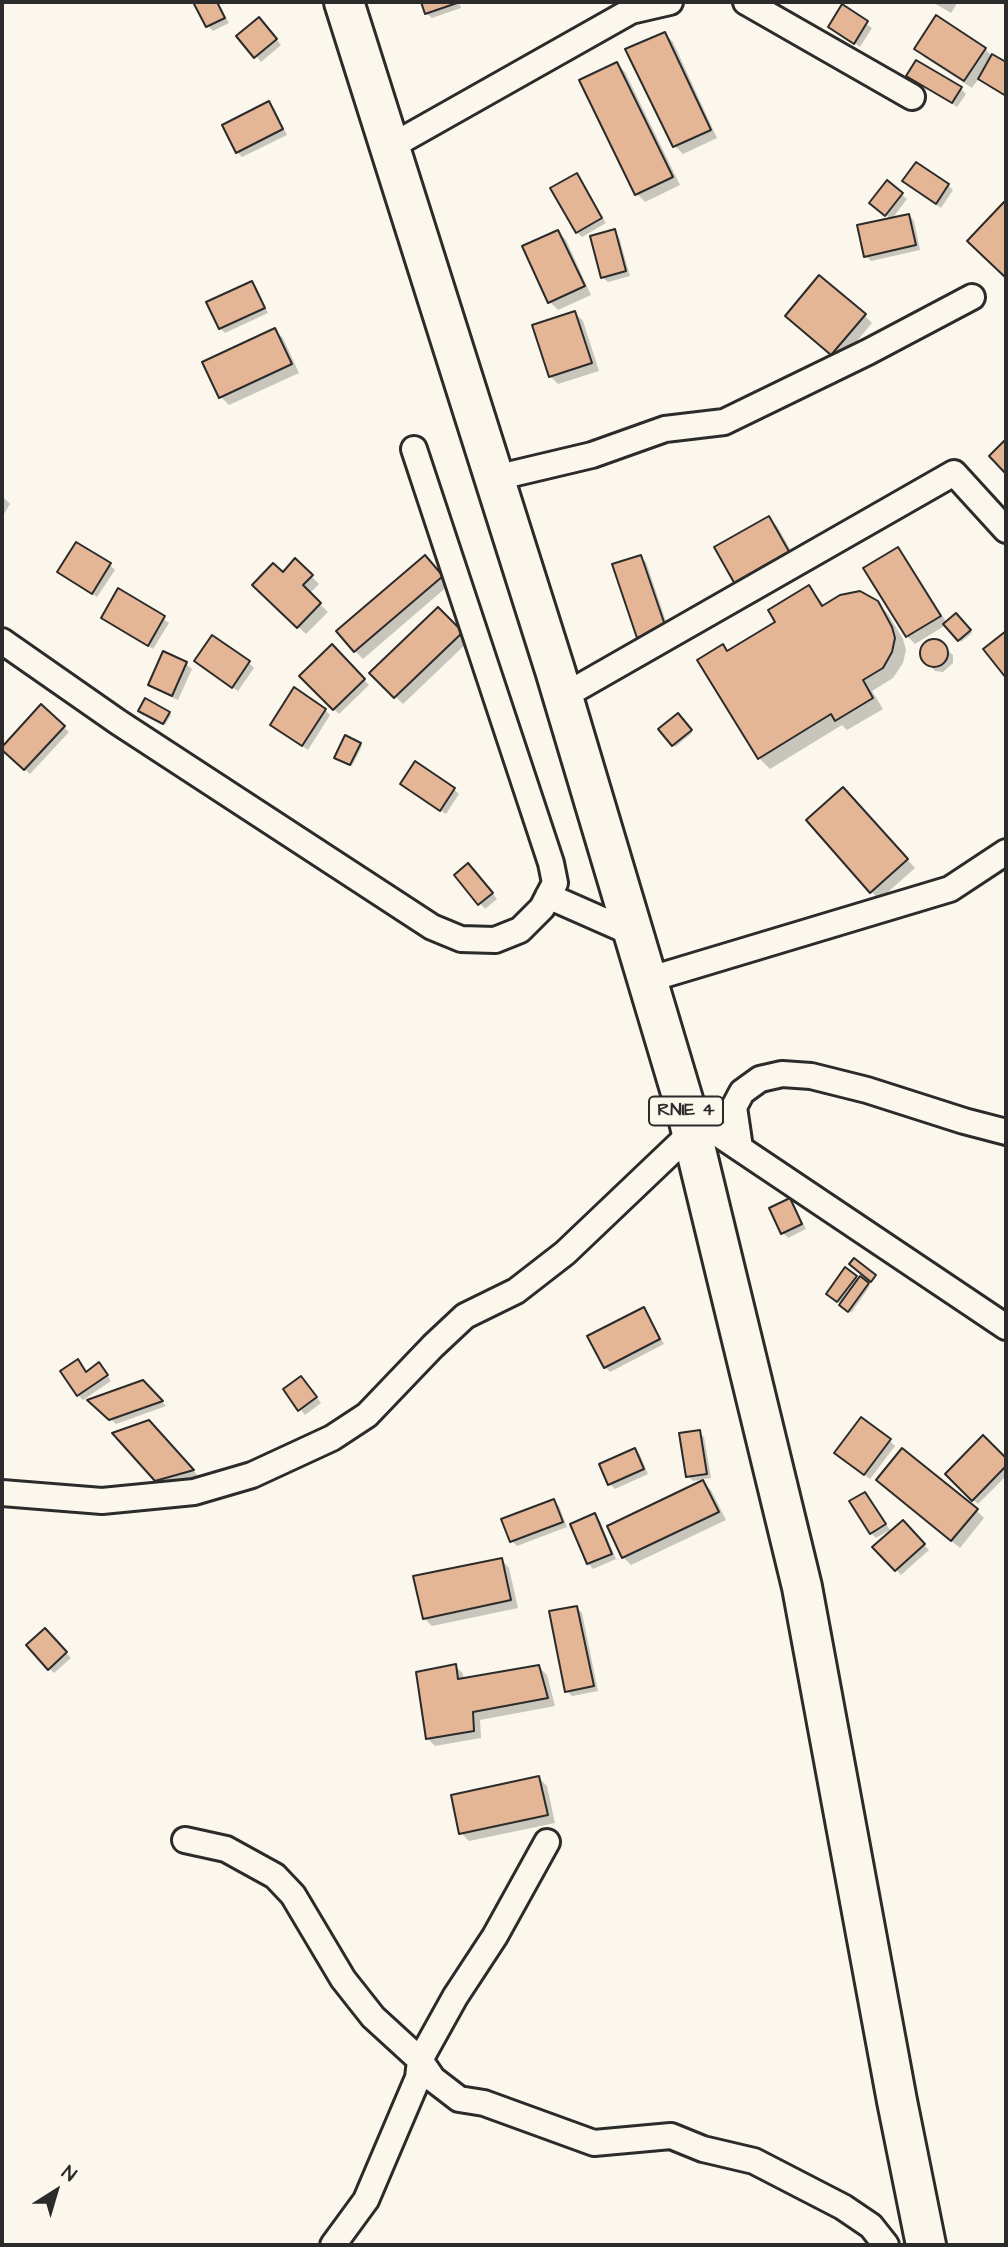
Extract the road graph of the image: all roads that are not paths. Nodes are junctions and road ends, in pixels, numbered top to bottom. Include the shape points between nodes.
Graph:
1 (344, 2) edge
2 (668, 2) edge
3 (746, 2) edge
4 (912, 97) dead end
5 (390, 147) junction
6 (972, 297) dead end
7 (414, 449) dead end
8 (495, 478) junction
9 (1006, 530) edge
10 (2, 641) edge
11 (562, 697) junction
12 (1006, 852) edge
13 (548, 896) junction
14 (632, 933) junction
15 (647, 980) junction
16 (689, 1123) junction
17 (1006, 1132) edge
18 (740, 1148) junction
19 (1006, 1327) edge
20 (2, 1493) edge
21 (185, 1840) dead end
22 (547, 1842) dead end
23 (420, 2060) junction
24 (333, 2245) edge
25 (886, 2245) edge
26 (926, 2245) edge

1 - 5 main road, RNIE 4
2 - 5 street via 631,11
3 - 4 street
5 - 8 main road, RNIE 4
6 - 8 street via 724,422 665,429 592,454
7 - 13 street via 551,863 555,883
8 - 11 main road, RNIE 4
9 - 11 street via 954,473
10 - 13 street via 432,927 461,939 495,940 520,930
11 - 14 main road, RNIE 4
12 - 15 street via 950,889
13 - 14 street
14 - 15 main road, RNIE 4
15 - 16 main road, RNIE 4
16 - 18 street
16 - 20 street via 565,1252 516,1291 465,1316 367,1415 332,1438 252,1475 194,1492 102,1502
16 - 26 main road, RNIE 4 via 802,1587
17 - 18 street via 867,1090 782,1074 760,1079 742,1092 734,1107
18 - 19 street
21 - 23 street via 226,1849 275,1876 293,1895 343,1979 373,2018
22 - 23 street
23 - 24 street via 418,2078 366,2200
23 - 25 street via 433,2078 459,2099 484,2103 594,2143 671,2136 754,2161 843,2207 871,2226

